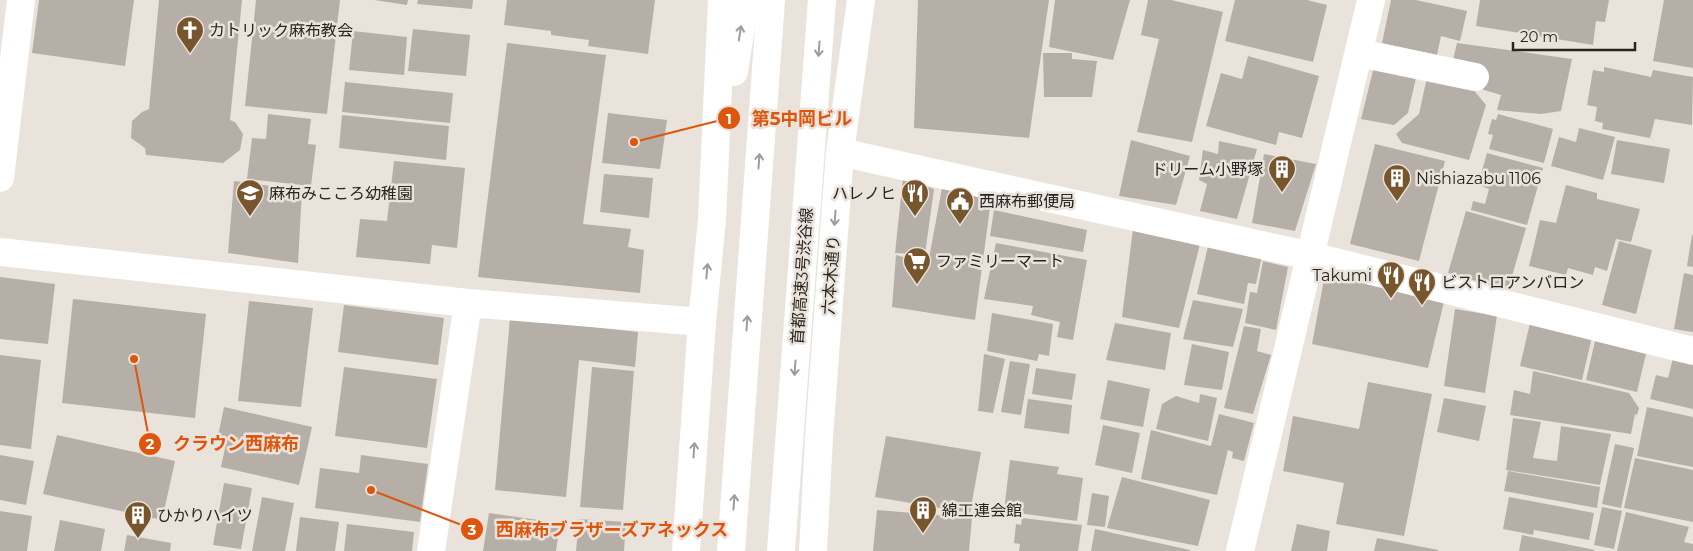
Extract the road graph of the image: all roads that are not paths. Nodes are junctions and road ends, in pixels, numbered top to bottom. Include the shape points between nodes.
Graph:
1 (21, 0) edge
2 (722, 0) edge
3 (745, 0) edge
4 (771, 0) edge
5 (822, 0) edge
6 (847, 0) edge
7 (860, 0) edge
8 (1371, 0) edge
9 (1359, 53) junction
10 (1475, 77) dead end
11 (840, 152) junction
12 (0, 178) edge
13 (712, 219) junction
14 (0, 252) edge
15 (1310, 256) junction
16 (468, 303) junction
17 (702, 322) junction
18 (1693, 351) edge
19 (818, 437) junction
20 (431, 551) edge
21 (686, 551) edge
22 (731, 551) edge
23 (782, 551) edge
24 (794, 551) edge
25 (813, 551) edge
26 (1240, 551) edge

1 - 12 main road
2 - 13 main road
13 -> 3 main road
22 -> 4 main road
5 -> 23 main road, 首都高速3号渋谷線
6 - 11 main road
7 - 11 main road, 六本木通り
8 - 9 main road
9 - 10 main road
9 - 15 main road
11 - 15 main road
11 -> 19 main road, 六本木通り
17 -> 13 main road
14 - 16 main road
15 - 18 main road
15 - 26 main road
16 - 17 main road
16 - 20 main road
21 -> 17 main road
19 - 24 main road
19 - 25 main road, 六本木通り

